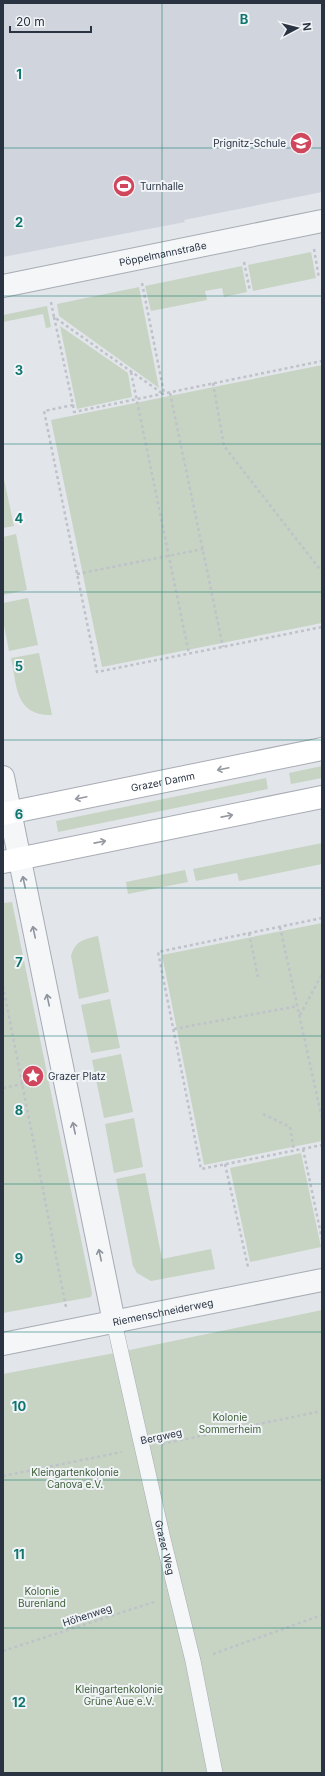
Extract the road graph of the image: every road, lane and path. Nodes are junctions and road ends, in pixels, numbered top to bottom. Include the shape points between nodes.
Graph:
1 (322, 221) edge
2 (314, 248) dead end
3 (244, 262) dead end
4 (320, 278) dead end
5 (142, 283) dead end
6 (3, 286) edge
7 (250, 292) dead end
8 (51, 301) dead end
9 (54, 317) junction
10 (322, 361) edge
11 (131, 372) junction
12 (213, 384) junction
13 (170, 393) junction
14 (164, 394) junction
15 (137, 399) junction
16 (73, 405) junction
17 (203, 549) junction
18 (168, 556) junction
19 (322, 572) edge
20 (77, 574) junction
21 (322, 627) edge
22 (223, 647) junction
23 (188, 654) junction
24 (322, 749) edge
25 (3, 777) edge
26 (322, 797) edge
27 (6, 813) edge
28 (11, 860) edge
29 (322, 918) edge
30 (280, 927) junction
31 (249, 933) junction
32 (322, 974) edge
33 (258, 977) dead end
34 (3, 986) edge
35 (298, 1006) junction
36 (300, 1016) junction
37 (174, 1029) junction
38 (23, 1084) junction
39 (3, 1088) edge
40 (263, 1114) dead end
41 (322, 1119) edge
42 (322, 1145) edge
43 (303, 1148) junction
44 (294, 1150) junction
45 (225, 1164) junction
46 (322, 1239) edge
47 (248, 1267) dead end
48 (322, 1280) edge
49 (66, 1307) dead end
50 (114, 1322) junction
51 (3, 1344) edge
52 (322, 1411) edge
53 (142, 1448) junction
54 (3, 1476) edge
55 (176, 1595) junction
56 (322, 1615) edge
57 (3, 1651) edge
58 (193, 1661) junction
59 (215, 1773) edge

1 - 6 street, Pöppelmannstraße
2 - 4 path
3 - 7 path
5 - 14 path
8 - 9 path
9 - 11 path
9 - 16 path
10 - 12 path
11 - 14 path
11 - 15 path
12 - 13 path
12 - 19 path via 224,446
13 - 14 path
13 - 17 path
14 - 15 path
15 - 16 path via 74,412
15 - 18 path
16 - 20 path via 44,411
17 - 18 path
17 - 22 path
18 - 20 path
18 - 23 path
20 - 23 path via 97,672
21 - 22 path
22 - 23 path
24 -> 27 main road, Grazer Damm
25 - 27 street
28 -> 26 main road
27 - 28 street
50 -> 28 street
29 - 30 path
30 - 31 path
30 - 35 path
31 - 33 path
31 - 37 path via 158,952
32 - 36 path
34 - 38 path
35 - 36 path
35 - 37 path
36 - 41 path
37 - 45 path via 201,1169
38 - 39 path
38 - 49 path
40 - 44 path via 290,1127
42 - 43 path
43 - 44 path
43 - 46 path
44 - 45 path
45 - 47 path
48 - 50 street, Riemenschneiderweg
50 - 51 street, Riemenschneiderweg
50 - 53 lane, Grazer Weg
52 - 53 path, Bergweg
53 - 54 path, Bergweg
53 - 55 lane, Grazer Weg
55 - 57 path, Höhenweg
55 - 58 lane, Grazer Weg
56 - 58 path
58 - 59 lane, Grazer Weg

